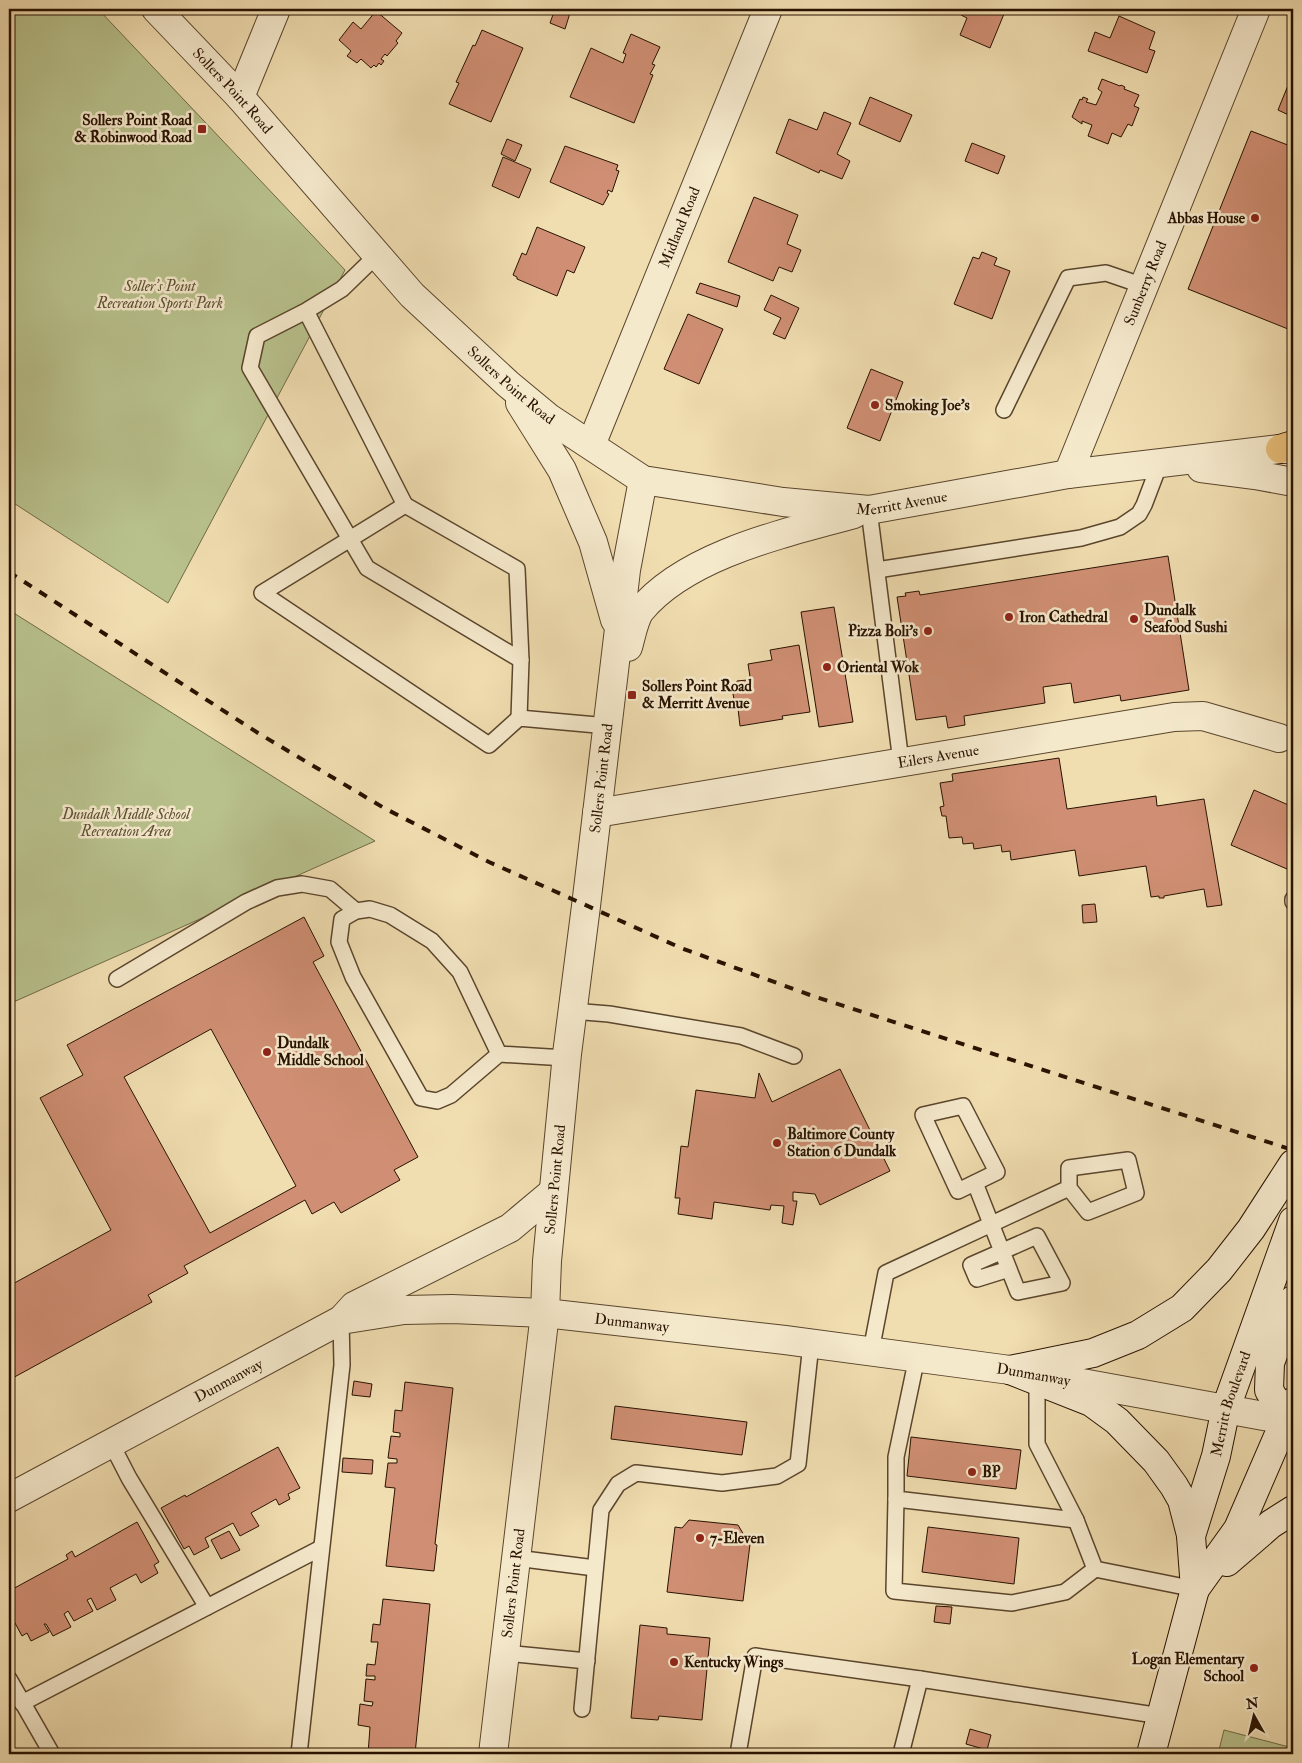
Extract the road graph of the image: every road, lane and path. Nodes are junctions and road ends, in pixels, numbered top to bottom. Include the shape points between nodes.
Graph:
1 (156, 9) edge
2 (276, 9) edge
3 (768, 9) edge
4 (1256, 9) edge
5 (240, 96) junction
6 (377, 255) junction
7 (1144, 286) junction
8 (306, 311) junction
9 (508, 384) junction
10 (1004, 410) dead end
11 (591, 445) junction
12 (1289, 448) edge
13 (1160, 463) junction
14 (1068, 474) junction
15 (643, 480) junction
16 (1293, 482) edge
17 (405, 506) junction
18 (869, 510) junction
19 (350, 538) junction
20 (877, 570) junction
21 (618, 632) junction
22 (521, 660) junction
23 (612, 691) junction
24 (519, 718) junction
25 (608, 726) junction
26 (1286, 741) edge
27 (901, 762) junction
28 (597, 813) junction
29 (356, 911) junction
30 (117, 979) dead end
31 (572, 1011) junction
32 (499, 1054) junction
33 (794, 1056) dead end
34 (566, 1058) junction
35 (1293, 1164) edge
36 (975, 1183) junction
37 (1069, 1188) junction
38 (554, 1192) junction
39 (1293, 1221) edge
40 (991, 1224) junction
41 (1002, 1252) junction
42 (1009, 1269) junction
43 (1293, 1300) edge
44 (545, 1313) junction
45 (341, 1320) junction
46 (811, 1344) junction
47 (871, 1351) junction
48 (917, 1357) junction
49 (1010, 1370) junction
50 (1037, 1380) junction
51 (1226, 1408) junction
52 (1291, 1414) edge
53 (111, 1443) junction
54 (9, 1498) edge
55 (896, 1499) junction
56 (1293, 1510) edge
57 (1076, 1520) junction
58 (1191, 1536) junction
59 (321, 1548) junction
60 (516, 1558) junction
61 (595, 1568) junction
62 (1096, 1569) junction
63 (1195, 1589) junction
64 (208, 1606) junction
65 (505, 1653) junction
66 (587, 1661) junction
67 (920, 1678) junction
68 (9, 1679) edge
69 (22, 1703) junction
70 (582, 1709) dead end
71 (1161, 1716) junction
72 (52, 1754) edge
73 (299, 1754) edge
74 (493, 1754) edge
75 (738, 1754) edge
76 (901, 1754) edge
77 (1151, 1754) edge

1 - 5 street, Sollers Point Road
2 - 5 street
3 - 11 street, Midland Road
4 - 7 street, Sunberry Road
5 - 6 street, Sollers Point Road
6 - 8 lane via 342,289
6 - 9 street, Sollers Point Road via 412,295
7 - 10 lane via 1106,273 1068,278
7 - 14 street, Sunberry Road
8 - 17 lane
8 - 19 lane via 257,336 250,368
9 - 11 street, Sollers Point Road via 549,418
9 - 21 street via 562,470 593,542
11 - 15 street, Sollers Point Road
12 - 13 street, Merritt Avenue
13 - 14 street, Merritt Avenue
13 - 16 street, Merritt Avenue
13 - 20 lane via 1139,514 1120,527 1080,538
14 - 18 street, Merritt Avenue
15 - 18 street, Merritt Avenue via 783,502
15 - 21 street, Sollers Point Road
17 - 19 lane
17 - 22 lane via 516,569
18 - 20 lane
18 - 23 street via 721,555 671,582 639,612
19 - 22 lane via 367,568
19 - 24 lane via 262,593 489,745
20 - 27 lane
21 - 23 street, Sollers Point Road
22 - 24 lane
23 - 25 street, Sollers Point Road
24 - 25 lane
25 - 28 street, Sollers Point Road
26 - 27 street, Eilers Avenue via 1203,716 1174,717
27 - 28 street, Eilers Avenue
28 - 31 street, Sollers Point Road
29 - 30 lane via 330,889 302,884 277,888 246,902
29 - 32 lane via 370,909 390,916 432,941 460,972
29 - 32 lane via 342,919 339,942 353,977 420,1098 437,1101 451,1095
31 - 33 lane via 741,1036
31 - 34 street, Sollers Point Road
32 - 34 lane
34 - 38 street, Sollers Point Road
35 - 49 street via 1246,1236 1182,1308 1138,1335 1093,1353
36 - 36 lane via 997,1172 962,1106 923,1115 958,1191
36 - 40 lane
37 - 37 lane via 1068,1168 1128,1160 1136,1193 1088,1212
37 - 40 lane
38 - 44 street, Sollers Point Road
38 - 45 street via 510,1228 354,1306
39 - 51 street, Merritt Boulevard
40 - 41 lane
40 - 47 lane via 886,1273
41 - 42 lane
41 - 42 lane via 971,1266 977,1279
41 - 42 lane via 1037,1236 1062,1282 1018,1292
43 - 52 street via 1270,1363 1268,1390
44 - 45 street, Dunmanway via 404,1310
44 - 46 street, Dunmanway
44 - 60 street, Sollers Point Road
45 - 53 street, Dunmanway
45 - 59 lane via 342,1365
46 - 47 street, Dunmanway
46 - 61 lane via 798,1464 778,1476 722,1483 636,1473 618,1484 600,1510
47 - 48 street, Dunmanway
48 - 49 street, Dunmanway
48 - 55 lane via 896,1457
49 - 50 street
49 - 51 street, Dunmanway
50 - 57 lane via 1037,1444
50 - 58 street via 1091,1402 1144,1447 1182,1500
51 - 52 street, Dunmanway
51 - 58 street, Merritt Boulevard via 1216,1456
52 - 63 street, Merritt Boulevard via 1238,1529
53 - 54 street, Dunmanway
53 - 64 lane
55 - 57 lane
55 - 62 lane via 894,1591 1012,1602 1065,1592
56 - 63 street via 1271,1524
57 - 62 lane
58 - 63 street, Merritt Boulevard
59 - 64 lane
59 - 73 lane
60 - 61 lane
60 - 65 street, Sollers Point Road
61 - 66 lane
62 - 63 lane
63 - 71 street, Merritt Boulevard
64 - 69 lane
65 - 66 lane
65 - 74 street, Sollers Point Road
66 - 70 lane
67 - 71 lane
67 - 75 lane via 755,1656
67 - 76 lane
68 - 69 lane
69 - 72 lane
71 - 77 street, Merritt Boulevard

